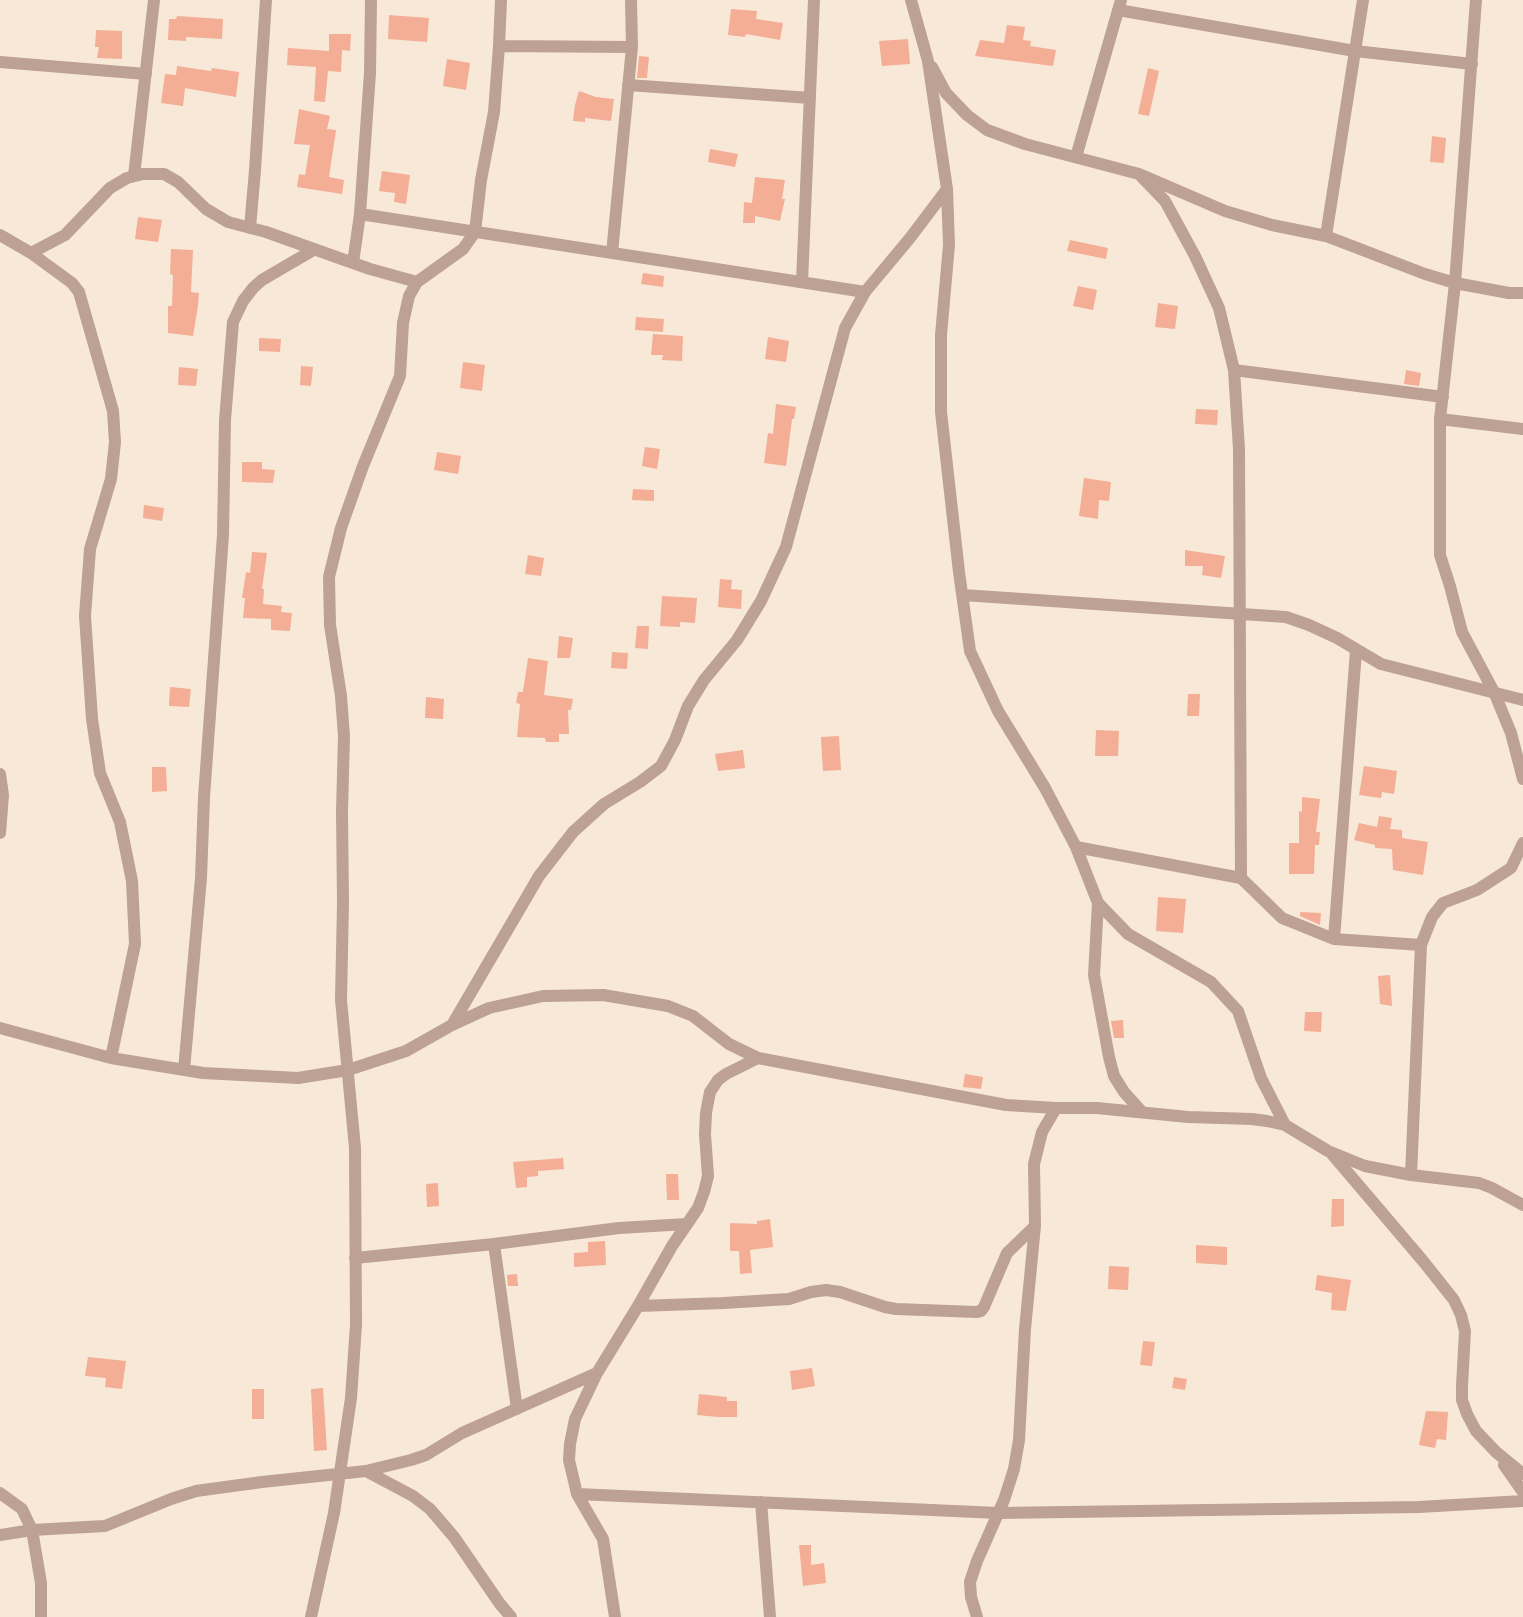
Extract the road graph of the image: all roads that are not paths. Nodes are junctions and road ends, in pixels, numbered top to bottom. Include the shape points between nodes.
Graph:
1 (154, 0) edge
2 (266, 0) edge
3 (371, 0) edge
4 (501, 0) edge
5 (631, 0) edge
6 (814, 0) edge
7 (911, 0) edge
8 (1364, 0) edge
9 (1476, 0) edge
10 (1120, 5) edge
11 (500, 46) junction
12 (632, 46) junction
13 (1355, 51) junction
14 (928, 60) junction
15 (0, 62) edge
16 (1472, 64) junction
17 (146, 74) junction
18 (628, 85) junction
19 (810, 98) junction
20 (1076, 157) junction
21 (1139, 174) junction
22 (134, 176) junction
23 (948, 189) junction
24 (360, 214) junction
25 (250, 228) junction
26 (475, 232) junction
27 (0, 235) edge
28 (1326, 236) junction
29 (315, 249) junction
30 (32, 253) junction
31 (612, 253) junction
32 (354, 263) junction
33 (417, 282) junction
34 (802, 282) junction
35 (1455, 283) junction
36 (865, 292) junction
37 (1523, 293) edge
38 (1234, 370) junction
39 (1442, 397) junction
40 (1440, 419) junction
41 (1523, 429) edge
42 (962, 594) junction
43 (1240, 614) junction
44 (1356, 651) junction
45 (1494, 692) junction
46 (1523, 700) edge
47 (0, 774) edge
48 (1523, 779) edge
49 (0, 833) edge
50 (1523, 843) edge
51 (1076, 847) junction
52 (1241, 878) junction
53 (1098, 903) junction
54 (1334, 939) junction
55 (1421, 945) junction
56 (452, 1025) junction
57 (0, 1028) edge
58 (110, 1058) junction
59 (758, 1058) junction
60 (184, 1070) junction
61 (348, 1070) junction
62 (1056, 1108) junction
63 (1142, 1112) junction
64 (1284, 1125) junction
65 (1328, 1150) junction
66 (1411, 1175) junction
67 (1523, 1205) edge
68 (687, 1224) junction
69 (1035, 1226) junction
70 (494, 1244) junction
71 (355, 1258) junction
72 (638, 1306) junction
73 (597, 1373) junction
74 (517, 1408) junction
75 (1496, 1452) junction
76 (366, 1470) junction
77 (340, 1474) junction
78 (1523, 1474) edge
79 (1523, 1492) edge
80 (0, 1493) edge
81 (577, 1494) junction
82 (1523, 1501) edge
83 (761, 1502) junction
84 (998, 1513) junction
85 (32, 1530) junction
86 (0, 1535) edge
87 (766, 1616) edge
88 (41, 1617) edge
89 (311, 1617) edge
90 (511, 1617) edge
91 (615, 1617) edge
92 (977, 1617) edge

1 - 17 street
2 - 25 street
3 - 24 street via 370,73
4 - 11 street
5 - 12 street
6 - 19 street
7 - 14 street
8 - 13 street
9 - 16 street
10 - 13 street
10 - 20 street
11 - 12 street
11 - 26 street via 494,112
12 - 18 street
13 - 16 street
13 - 28 street
14 - 20 street via 946,92 967,115 987,130 1024,144
14 - 23 street
15 - 17 street
16 - 35 street
17 - 22 street
18 - 19 street
18 - 31 street
19 - 34 street
20 - 21 street
21 - 28 street via 1225,211 1272,226
21 - 38 street via 1165,201 1196,256 1219,308
22 - 25 street via 164,174 178,182 206,209 228,222
22 - 30 street via 110,188 65,235
23 - 36 street
23 - 42 street via 949,245 940,335 941,412
24 - 26 street
24 - 32 street
25 - 29 street
26 - 31 street
26 - 33 street via 463,249
27 - 30 street
28 - 35 street
29 - 32 street
29 - 60 street via 253,288 233,322 225,420 222,555
30 - 58 street via 79,292 113,411 115,442 111,479 90,549 85,616 92,720 100,773 120,822 132,881 135,944
31 - 34 street
32 - 33 street
33 - 61 street via 404,323 400,376 356,483 328,577 330,624 344,736 341,1000
34 - 36 street
35 - 37 street
35 - 39 street
36 - 56 street via 845,328 786,547 762,600 688,706 661,766 585,820 540,876
38 - 39 street
38 - 43 street via 1239,449
39 - 40 street
40 - 41 street
40 - 45 street via 1440,556 1462,632
42 - 43 street
42 - 51 street via 970,651 998,712 1045,788
43 - 44 street via 1286,618 1309,625
43 - 52 street
44 - 45 street via 1381,664
44 - 54 street
45 - 46 street
45 - 48 street via 1511,734
47 - 49 street
50 - 55 street via 1512,868 1477,890 1443,903 1432,917
51 - 52 street
51 - 53 street
52 - 54 street via 1282,918
53 - 63 street via 1094,975 1108,1057 1114,1076
53 - 64 street via 1128,934 1211,982 1238,1011 1261,1078
54 - 55 street
55 - 66 street
56 - 59 street via 490,1008 542,996 603,995 676,1009 693,1016 729,1044
56 - 61 street via 406,1050
57 - 58 street
58 - 60 street
59 - 62 street via 1006,1105
59 - 68 street via 726,1074 710,1092 705,1127 708,1176 698,1208
60 - 61 street via 298,1078
61 - 71 street via 355,1148
62 - 63 street
62 - 69 street via 1042,1132 1034,1164
63 - 64 street via 1252,1119
64 - 65 street
65 - 66 street via 1365,1166
65 - 75 street via 1454,1300 1465,1331 1462,1400 1476,1432
66 - 67 street via 1479,1184
68 - 70 street via 620,1228
68 - 72 street
69 - 72 street via 1006,1253 981,1311 885,1307 826,1290 789,1299
69 - 84 street via 1019,1440 1014,1469
70 - 71 street
70 - 74 street
71 - 77 street via 356,1325 351,1398
72 - 73 street
73 - 74 street
73 - 81 street via 575,1419 570,1444 569,1460
74 - 76 street via 462,1433 426,1455
75 - 78 street
75 - 79 street
76 - 77 street
76 - 90 street via 430,1509 454,1536
77 - 85 street via 196,1492 104,1526
77 - 89 street
80 - 85 street via 22,1509
81 - 83 street
81 - 91 street via 603,1538
82 - 84 street via 1419,1507
83 - 84 street
83 - 87 street
84 - 92 street via 970,1582
85 - 86 street
85 - 88 street via 41,1583

